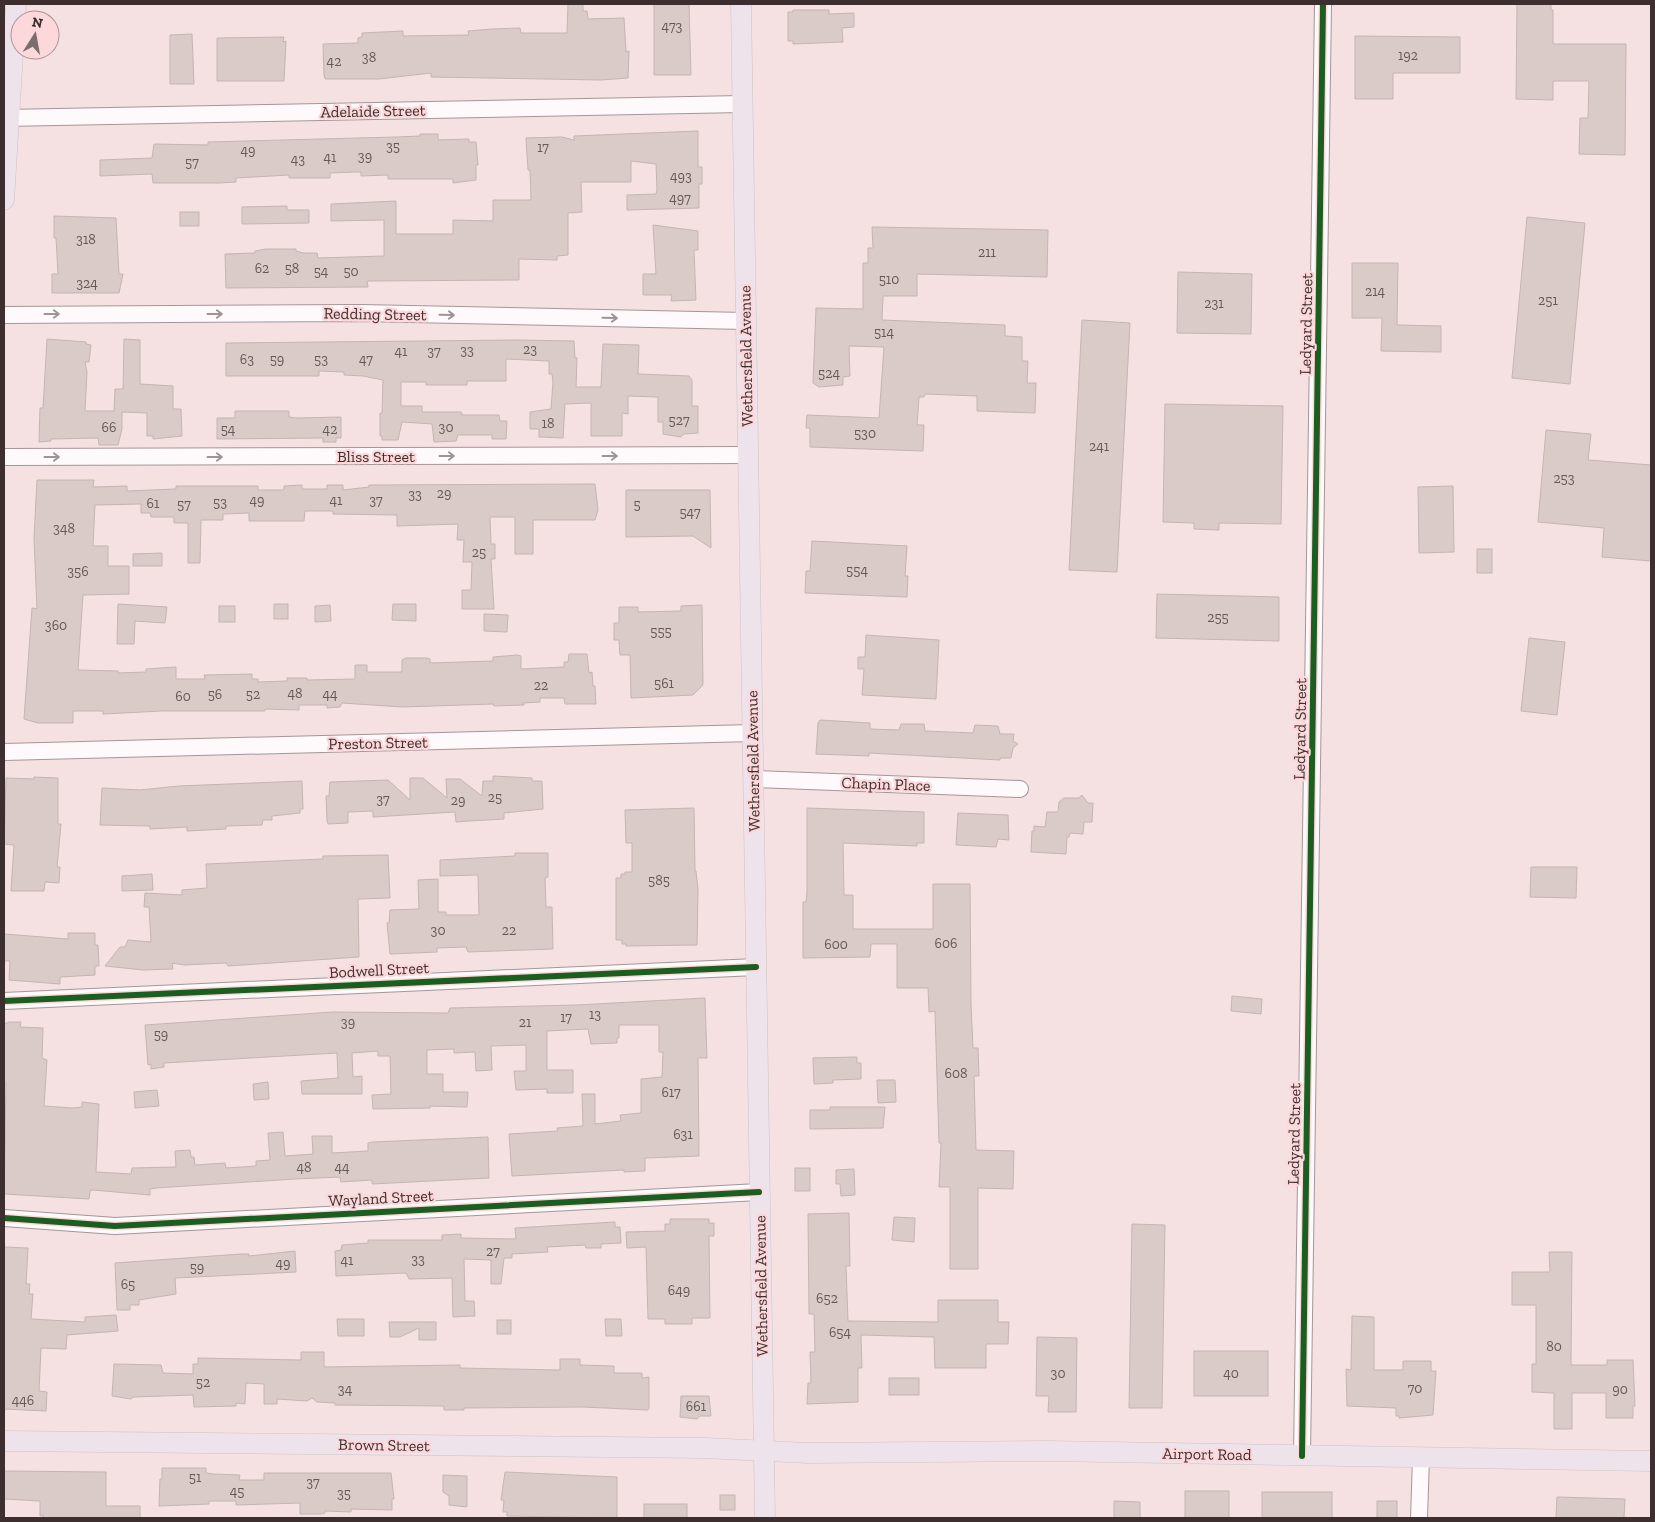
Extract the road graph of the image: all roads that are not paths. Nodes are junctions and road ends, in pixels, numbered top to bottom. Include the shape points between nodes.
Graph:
1 (16, 4) edge
2 (741, 4) edge
3 (1323, 4) edge
4 (742, 104) junction
5 (6, 117) edge
6 (4, 200) edge
7 (4, 315) edge
8 (745, 321) junction
9 (748, 456) junction
10 (4, 457) edge
11 (752, 733) junction
12 (4, 752) edge
13 (753, 779) junction
14 (1020, 789) dead end
15 (756, 967) junction
16 (4, 1001) edge
17 (760, 1192) junction
18 (4, 1218) edge
19 (4, 1441) edge
20 (764, 1450) junction
21 (1302, 1456) junction
22 (1421, 1458) junction
23 (1651, 1461) edge
24 (765, 1518) edge
25 (1419, 1518) edge

1 - 5 main road
2 - 4 main road, Wethersfield Avenue
3 - 21 street, Ledyard Street
4 - 5 street, Adelaide Street
4 - 8 main road, Wethersfield Avenue
5 - 6 main road
7 -> 8 street, Redding Street via 360,313
8 - 9 main road, Wethersfield Avenue
10 -> 9 street, Bliss Street
9 - 11 main road, Wethersfield Avenue
11 - 12 street, Preston Street
11 - 13 main road, Wethersfield Avenue
13 - 14 street, Chapin Place
13 - 15 main road, Wethersfield Avenue
15 - 16 street, Bodwell Street
15 - 17 main road, Wethersfield Avenue
17 - 18 street, Wayland Street via 114,1226
17 - 20 main road, Wethersfield Avenue
19 - 20 main road, Brown Street
20 - 21 main road, Airport Road via 808,1453 1014,1451
20 - 24 main road, Wethersfield Avenue
21 - 22 main road, Airport Road
22 - 23 main road, Airport Road
22 - 25 street

